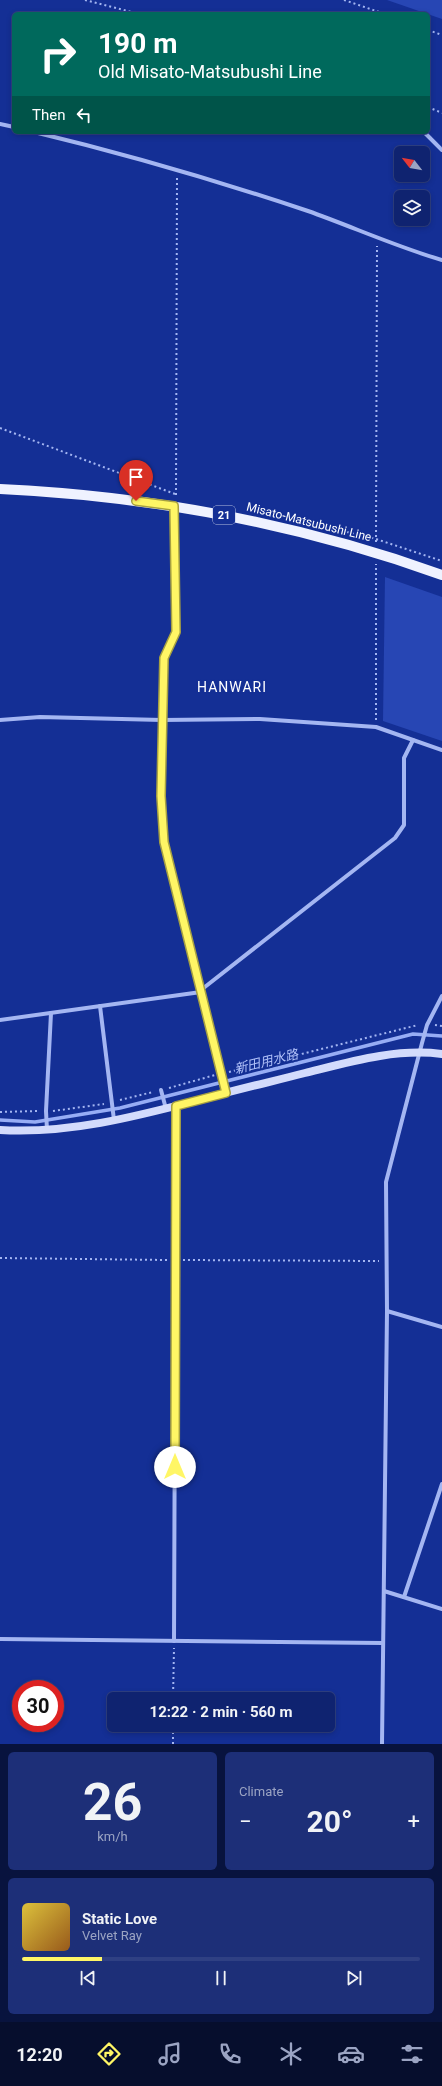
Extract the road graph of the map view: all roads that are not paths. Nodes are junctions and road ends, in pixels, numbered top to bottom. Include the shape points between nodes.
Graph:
1 (0, 124) edge
2 (12, 127) edge
3 (41, 134) edge
4 (426, 134) edge
5 (442, 150) edge
6 (442, 260) edge
7 (0, 489) edge
8 (174, 506) junction
9 (442, 575) edge
10 (0, 720) edge
11 (162, 720) junction
12 (413, 740) junction
13 (442, 750) edge
14 (201, 991) junction
15 (442, 996) edge
16 (100, 1006) junction
17 (51, 1013) junction
18 (0, 1020) edge
19 (421, 1047) junction
20 (442, 1054) edge
21 (226, 1089) junction
22 (161, 1090) dead end
23 (165, 1105) junction
24 (176, 1106) junction
25 (114, 1117) junction
26 (47, 1127) junction
27 (0, 1130) edge
28 (387, 1311) junction
29 (442, 1327) edge
30 (442, 1484) edge
31 (384, 1591) junction
32 (404, 1597) junction
33 (442, 1609) edge
34 (0, 1639) edge
35 (174, 1641) junction
36 (383, 1643) junction
37 (382, 1744) edge

1 - 2 street
3 - 6 street via 238,188
4 - 5 street
7 - 8 main road, Misato-Matsubushi Line / 21 via 64,493
8 - 9 main road, Misato-Matsubushi Line / 21 via 263,522 376,552
8 - 11 street via 176,632 164,658
10 - 11 street via 40,717
11 - 12 street via 260,719 376,727
11 - 14 street via 161,796 164,842
12 - 13 street
12 - 14 street via 404,758 404,825 395,838
14 - 16 street
14 - 21 street
15 - 19 street via 427,1025
16 - 17 street
16 - 25 street
17 - 18 street
17 - 26 street
19 - 20 street
19 - 21 street
19 - 28 street via 386,1182
21 - 24 street
22 - 23 street
23 - 24 street
23 - 25 street
24 - 35 street
25 - 26 street via 78,1127
26 - 27 street
28 - 29 street
28 - 31 street
30 - 32 street
31 - 32 street
31 - 36 street
32 - 33 street
34 - 35 street
35 - 36 street
36 - 37 street

